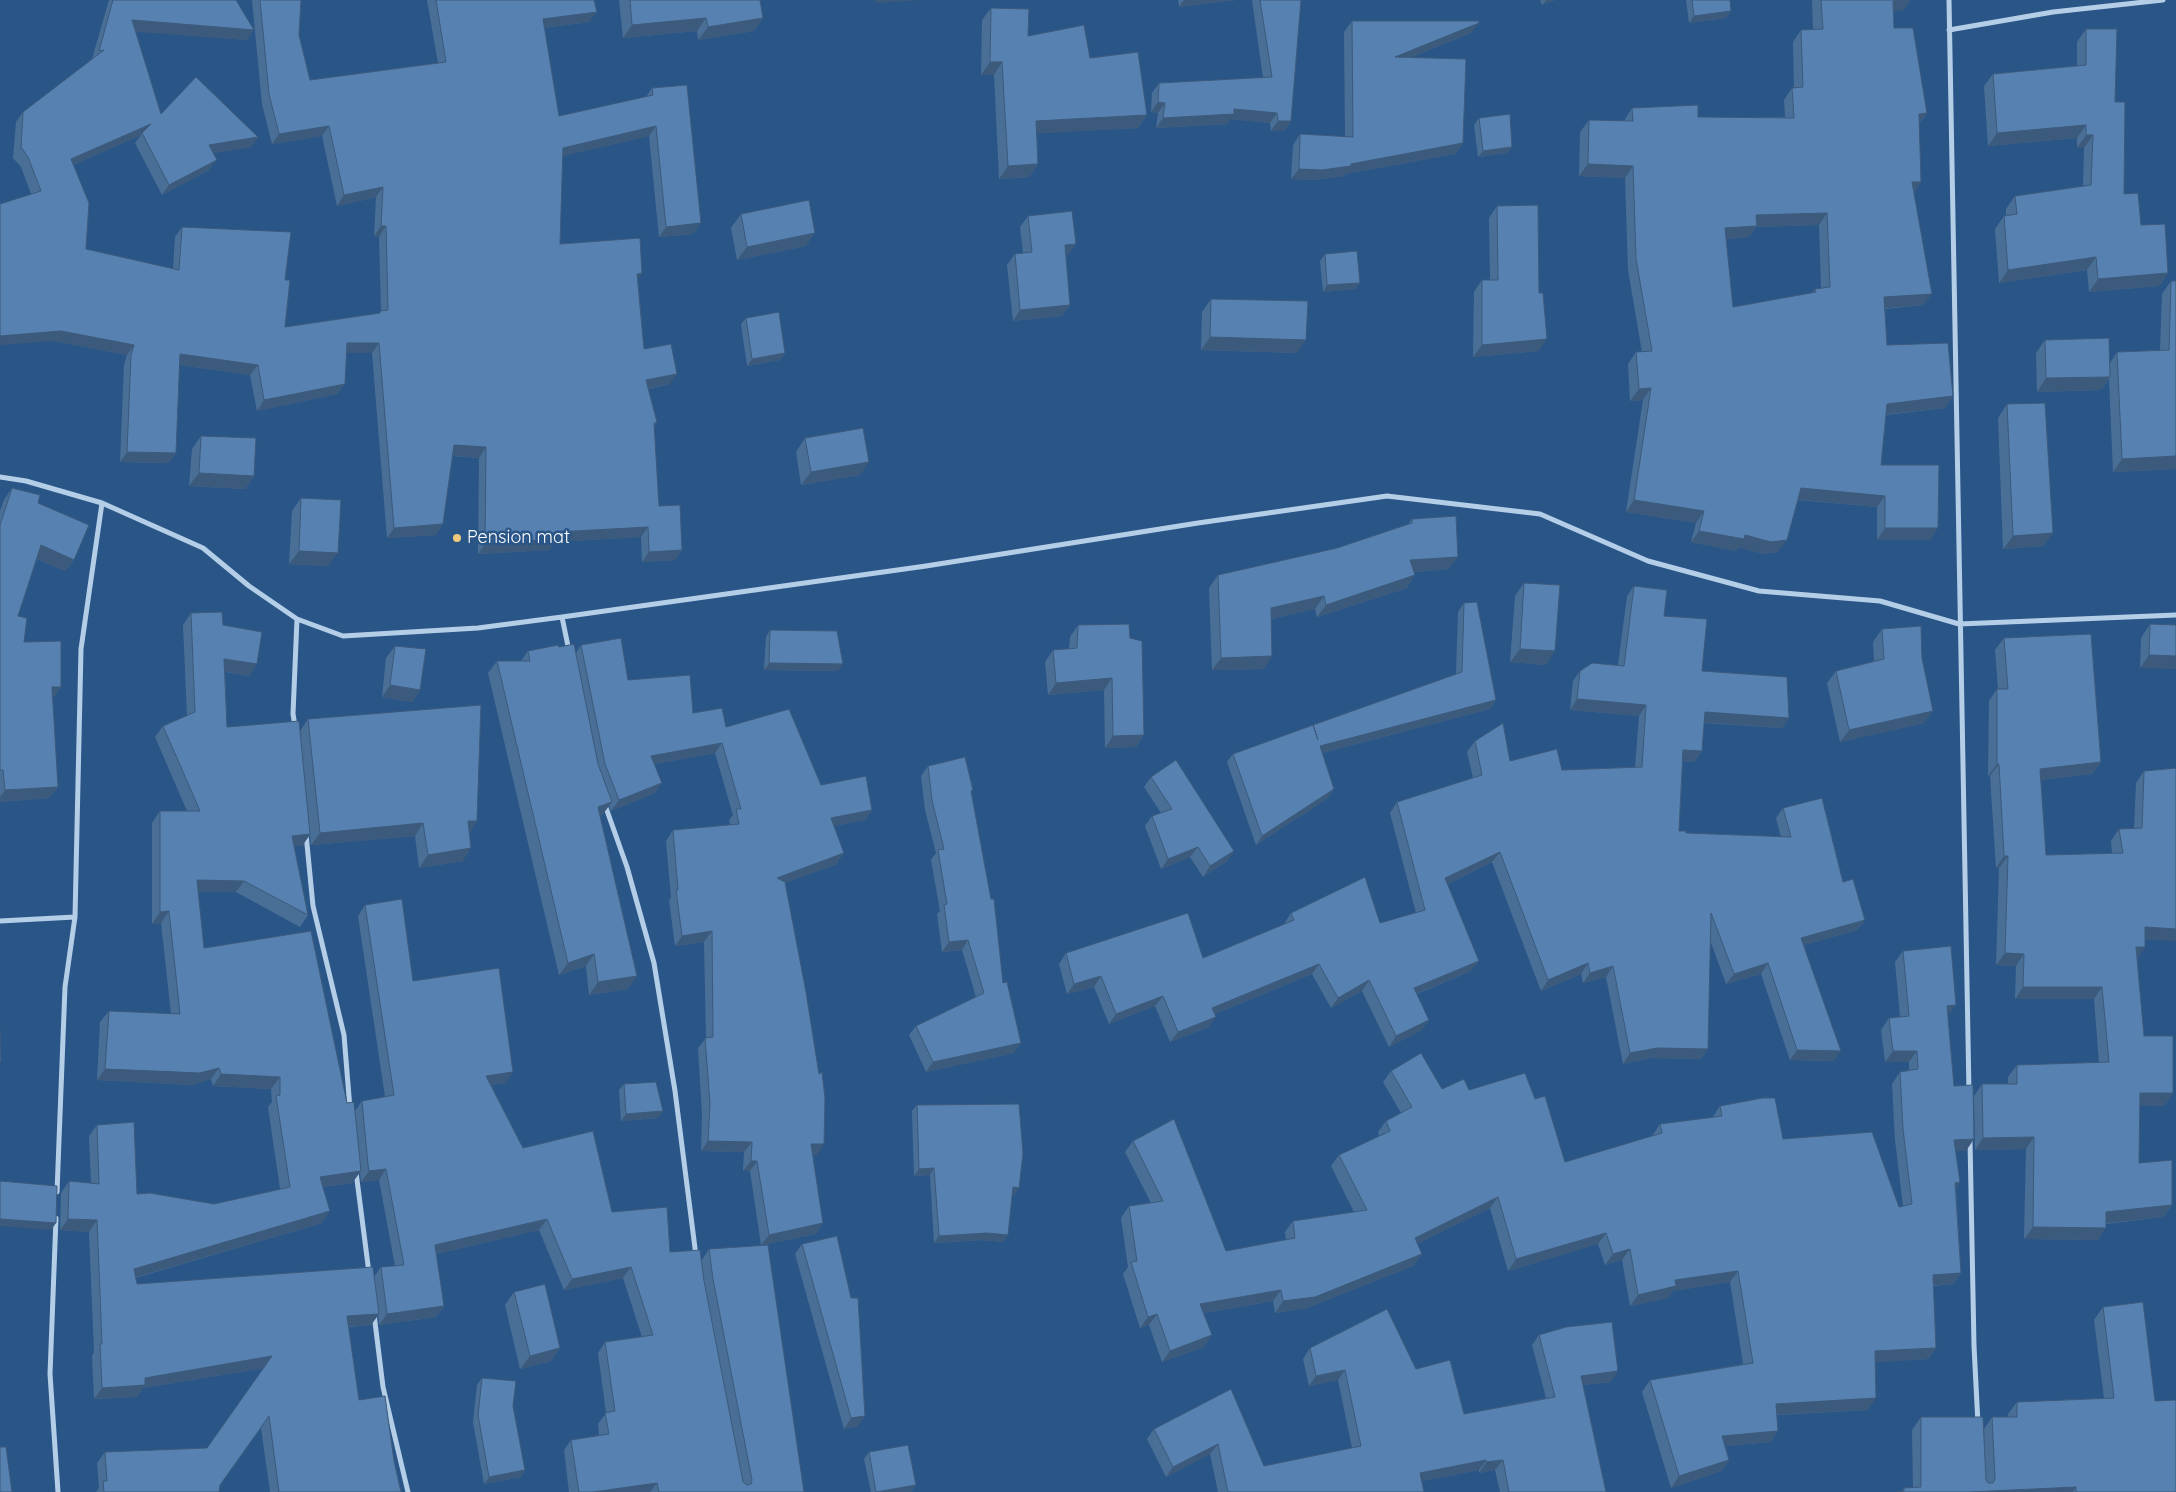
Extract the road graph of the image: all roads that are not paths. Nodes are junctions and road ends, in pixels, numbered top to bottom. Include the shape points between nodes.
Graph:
1 (1948, 0) edge
2 (2163, 0) edge
3 (1949, 30) junction
4 (0, 477) edge
5 (102, 504) junction
6 (2176, 615) edge
7 (562, 617) junction
8 (298, 619) junction
9 (1959, 624) junction
10 (570, 656) edge
11 (296, 733) edge
12 (604, 802) edge
13 (306, 828) edge
14 (75, 917) junction
15 (0, 921) edge
16 (1969, 1099) edge
17 (351, 1119) edge
18 (1969, 1128) edge
19 (356, 1166) edge
20 (56, 1201) edge
21 (56, 1211) edge
22 (697, 1262) edge
23 (370, 1281) edge
24 (373, 1310) edge
25 (1978, 1434) edge
26 (58, 1492) edge
27 (408, 1492) edge

1 - 3 street
2 - 3 street via 2053,12
3 - 9 street
4 - 5 street via 26,481
5 - 8 street via 203,548 249,586
5 - 14 street via 81,649
6 - 9 street
7 - 8 street via 478,628 343,636
7 - 9 street via 1387,496 1540,514 1648,562 1731,584 1759,591 1880,601
7 - 10 street
8 - 11 street via 293,714
9 - 16 street
12 - 22 street via 654,963 675,1091
13 - 17 street via 313,906 344,1035
14 - 15 street
14 - 20 street via 65,987
18 - 25 street
19 - 23 street
21 - 26 street via 50,1374
24 - 27 street via 383,1386

